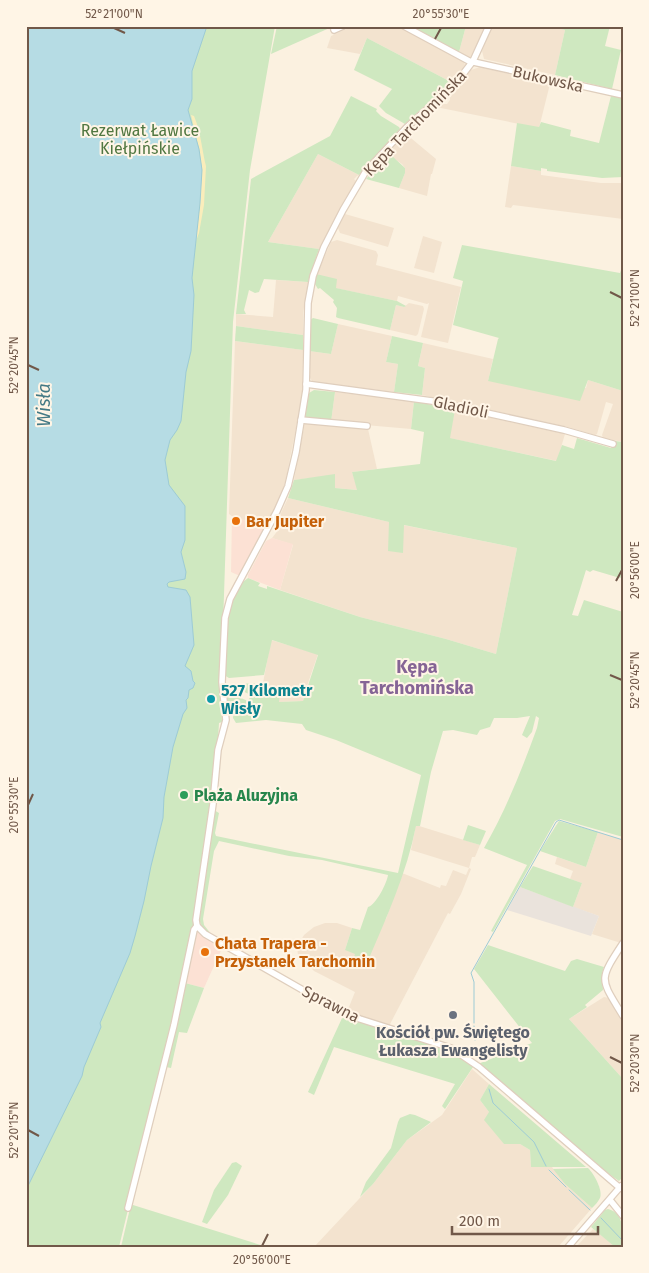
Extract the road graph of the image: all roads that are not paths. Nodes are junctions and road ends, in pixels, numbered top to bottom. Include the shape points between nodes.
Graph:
1 (343, 26) edge
2 (404, 26) edge
3 (489, 26) edge
4 (334, 30) dead end
5 (473, 61) junction
6 (623, 95) edge
7 (306, 384) junction
8 (301, 420) junction
9 (367, 426) dead end
10 (613, 444) dead end
11 (197, 926) junction
12 (623, 944) edge
13 (623, 1016) edge
14 (622, 1186) edge
15 (610, 1200) junction
16 (128, 1208) dead end
17 (623, 1216) edge
18 (568, 1247) edge

1 - 4 street
2 - 5 street, Bukowska
3 - 5 street, Kępa Tarchomińska
5 - 6 street, Bukowska
5 - 7 street, Kępa Tarchomińska via 366,171 343,210 313,276 307,312
7 - 8 street, Kępa Tarchomińska
7 - 10 street, Gladioli via 432,401
8 - 9 street
8 - 11 street, Kępa Tarchomińska via 288,486 226,608 222,682 226,720 221,735
11 - 14 street, Sprawna via 205,934 350,1016 456,1051
11 - 16 street
12 - 13 street via 609,965 605,982
14 - 15 street
15 - 17 street
15 - 18 street

